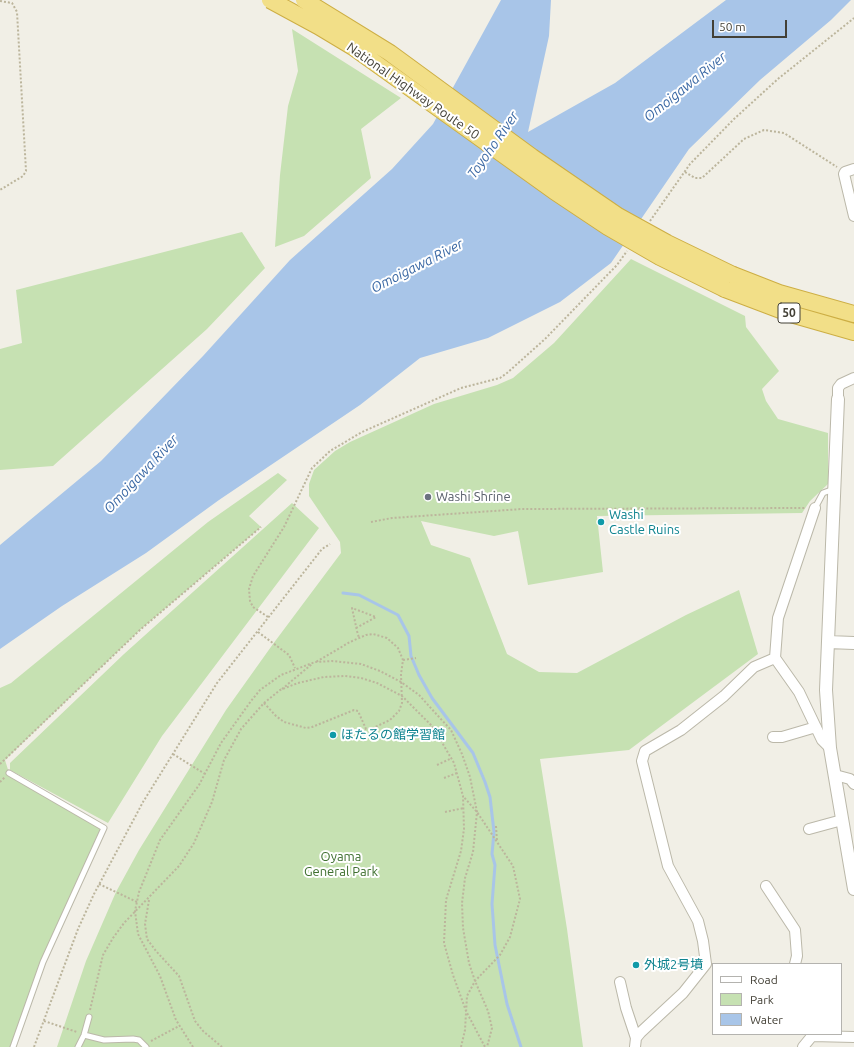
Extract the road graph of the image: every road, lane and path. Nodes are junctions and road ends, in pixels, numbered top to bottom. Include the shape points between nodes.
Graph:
1 (270, 0) edge
2 (304, 0) edge
3 (0, 1) edge
4 (854, 18) edge
5 (849, 171) edge
6 (685, 172) junction
7 (0, 190) edge
8 (854, 216) edge
9 (647, 224) dead end
10 (630, 248) dead end
11 (854, 314) edge
12 (854, 332) edge
13 (854, 378) edge
14 (838, 399) joint
15 (836, 488) junction
16 (815, 508) junction
17 (371, 522) dead end
18 (261, 527) dead end
19 (330, 544) dead end
20 (268, 617) junction
21 (356, 628) junction
22 (258, 632) junction
23 (359, 638) junction
24 (828, 642) junction
25 (854, 643) edge
26 (416, 658) dead end
27 (775, 658) junction
28 (403, 660) junction
29 (315, 662) junction
30 (295, 668) junction
31 (402, 682) junction
32 (280, 690) junction
33 (402, 696) junction
34 (264, 703) junction
35 (433, 727) junction
36 (816, 727) junction
37 (773, 737) dead end
38 (419, 738) dead end
39 (830, 748) junction
40 (173, 754) junction
41 (452, 758) junction
42 (0, 764) edge
43 (437, 764) dead end
44 (9, 773) dead end
45 (457, 773) junction
46 (205, 774) junction
47 (835, 775) junction
48 (444, 778) dead end
49 (854, 784) edge
50 (463, 796) junction
51 (464, 808) junction
52 (445, 812) dead end
53 (477, 812) junction
54 (842, 820) junction
55 (496, 826) dead end
56 (809, 829) dead end
57 (496, 840) junction
58 (99, 884) junction
59 (766, 886) dead end
60 (854, 890) edge
61 (149, 899) junction
62 (137, 902) junction
63 (135, 911) junction
64 (795, 963) edge
65 (475, 981) junction
66 (620, 982) dead end
67 (466, 1011) junction
68 (89, 1017) joint
69 (44, 1022) junction
70 (179, 1026) junction
71 (84, 1034) junction
72 (811, 1035) edge
73 (854, 1037) edge
74 (636, 1042) edge
75 (13, 1047) edge
76 (34, 1047) edge
77 (78, 1047) edge
78 (146, 1047) edge
79 (153, 1047) edge
80 (192, 1047) edge
81 (222, 1047) edge
82 (461, 1047) edge
83 (486, 1047) edge
84 (803, 1047) edge

1 - 12 highway, National Highway Route 50 / 50, bridge via 352,47 602,223 660,257 726,289 791,314
2 - 11 highway, National Highway Route 50 / 50, bridge via 395,57 511,142 613,212 667,243 779,293
3 - 7 path via 12,3 17,12 26,171 24,176
4 - 6 path via 779,78 734,119
5 - 6 path via 784,133 764,130 744,139 702,178 695,178
5 - 8 street via 844,174
6 - 9 path
10 - 20 path via 617,265 545,339 500,378 461,388 362,432 330,451 312,468 284,527 252,576 250,601 253,607
13 - 14 street via 841,384 838,388
14 - 15 street
15 - 16 lane via 823,493
15 - 24 street
16 - 17 path via 522,509 399,517
16 - 27 street via 778,618
18 - 42 path via 141,630
19 - 20 path via 322,549
20 - 22 path
21 - 21 path via 352,608 376,617 369,621
21 - 23 path
22 - 30 path via 289,655
22 - 40 path via 217,683
23 - 28 path via 373,634 387,638 398,648
23 - 29 path
24 - 25 street
24 - 39 street via 826,690
26 - 28 path
27 - 36 street via 799,692
27 - 74 street via 754,667 724,696 681,730 645,751 642,761 668,866 698,922 706,964 683,993
28 - 31 path
29 - 30 path
29 - 31 path via 361,664
29 - 32 path
30 - 46 path via 271,681 251,701 221,743
31 - 33 path
31 - 53 path via 451,730 470,777
32 - 33 path via 324,677 345,676 377,683
32 - 34 path
33 - 34 path via 402,703 395,716 371,730 366,729 358,711 354,710 306,728 284,722
33 - 35 path
34 - 61 path via 241,729 224,760 212,802 194,843 179,866
35 - 38 path
35 - 41 path
36 - 37 street via 782,737
36 - 39 street via 822,740
39 - 47 street
40 - 46 path
40 - 58 path via 143,802
41 - 43 path
41 - 45 path
44 - 75 lane via 104,828 43,962
45 - 48 path
45 - 50 path
46 - 62 path via 160,840
47 - 49 street via 850,778
47 - 54 street
50 - 51 path
50 - 53 path
51 - 52 path
51 - 67 path via 461,851 449,886 444,920 444,943
53 - 57 path
53 - 65 path via 473,852 465,878 462,903 465,943
54 - 56 street
54 - 60 street
55 - 57 path
57 - 65 path via 513,866 520,899 510,937 500,955
58 - 62 path
58 - 69 path via 78,929
59 - 64 street via 795,930
61 - 63 path
61 - 81 path via 145,924 147,938 179,976 196,1021 203,1031
62 - 63 path
63 - 68 path via 113,938 104,956
63 - 70 path via 138,934 160,976
65 - 67 path via 467,996
65 - 83 path via 488,1011 492,1028
66 - 74 street
67 - 82 path
67 - 83 path
68 - 71 lane
69 - 71 path
69 - 76 path
70 - 79 path via 150,1040
70 - 80 path
71 - 77 lane
71 - 78 lane via 104,1040 139,1040
72 - 73 street
72 - 84 street

